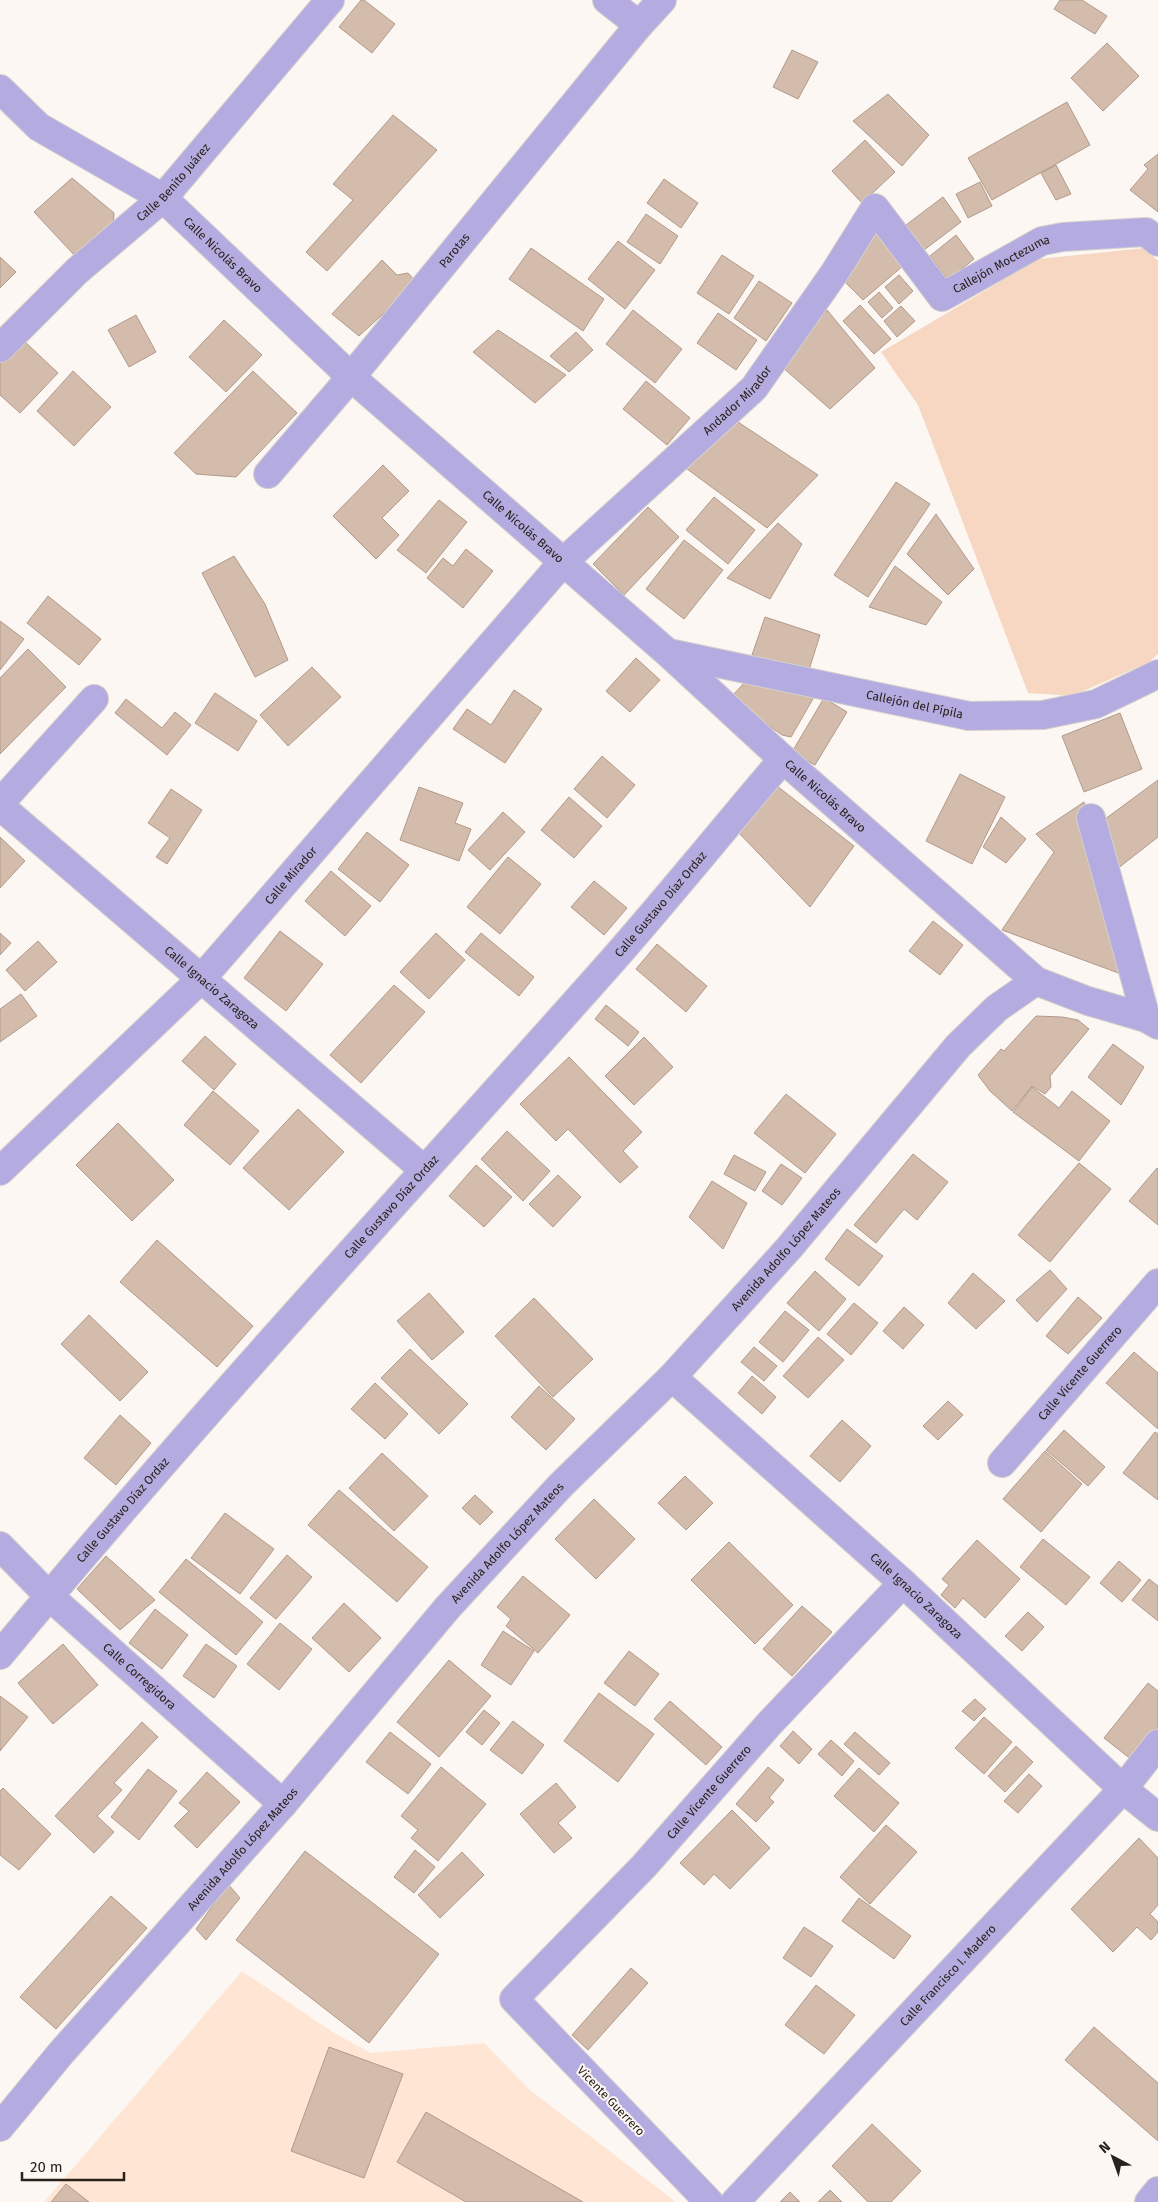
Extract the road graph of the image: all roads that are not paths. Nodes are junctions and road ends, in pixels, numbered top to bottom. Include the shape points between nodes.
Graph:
1 (330, 0) edge
2 (607, 0) edge
3 (662, 0) edge
4 (639, 25) junction
5 (0, 88) edge
6 (163, 198) junction
7 (875, 208) joint
8 (1152, 237) edge
9 (0, 348) edge
10 (351, 377) junction
11 (268, 474) dead end
12 (563, 562) junction
13 (668, 653) junction
14 (1158, 674) edge
15 (94, 699) dead end
16 (783, 759) junction
17 (0, 805) edge
18 (1091, 818) dead end
19 (202, 978) junction
20 (1036, 981) junction
21 (1152, 1022) edge
22 (424, 1170) junction
23 (0, 1171) edge
24 (1158, 1283) edge
25 (672, 1377) junction
26 (1002, 1463) dead end
27 (0, 1546) edge
28 (903, 1583) junction
29 (49, 1596) junction
30 (0, 1656) edge
31 (1158, 1744) edge
32 (1123, 1789) junction
33 (283, 1804) junction
34 (1158, 1817) edge
35 (514, 1999) joint
36 (0, 2127) edge
37 (1158, 2191) edge
38 (709, 2202) edge
39 (736, 2202) edge
40 (1149, 2202) edge

1 - 6 street, Calle Benito Juárez
2 - 4 street
3 - 4 street, Parotas
4 - 10 street, Parotas
5 - 6 street, Calle Nicolás Bravo via 38,127
6 - 9 street, Calle Benito Juárez via 77,271
6 - 10 street, Calle Nicolás Bravo
7 - 8 street, Callejón Moctezuma via 942,297 1042,241 1063,237
7 - 12 street, Andador Mirador via 835,272 754,388
10 - 11 street, Parotas
10 - 12 street, Calle Nicolás Bravo
12 - 13 street, Calle Nicolás Bravo
12 - 19 street, Calle Mirador
13 - 14 street, Callejón del Pípila via 969,716 1043,716 1096,704
13 - 16 street, Calle Nicolás Bravo
15 - 17 street
16 - 20 street, Calle Nicolás Bravo
16 - 22 street, Calle Gustavo Díaz Ordaz via 614,958
17 - 19 street, Calle Ignacio Zaragoza
18 - 21 street
19 - 22 street, Calle Ignacio Zaragoza
19 - 23 street, Calle Mirador
20 - 21 street
20 - 25 street, Avenida Adolfo López Mateos via 997,1008 958,1046 789,1248
22 - 29 street, Calle Gustavo Díaz Ordaz via 282,1327
24 - 26 street, Calle Vicente Guerrero
25 - 28 street, Calle Ignacio Zaragoza
25 - 33 street, Avenida Adolfo López Mateos via 561,1485 448,1607
27 - 29 street, Calle Corregidora
28 - 32 street, Calle Ignacio Zaragoza
28 - 35 street, Calle Vicente Guerrero via 769,1724 644,1866
29 - 30 street, Calle Gustavo Díaz Ordaz
29 - 33 street, Calle Corregidora
31 - 32 street, Calle Francisco I. Madero
32 - 34 street, Calle Ignacio Zaragoza
32 - 39 street, Calle Francisco I. Madero
33 - 36 street, Avenida Adolfo López Mateos via 61,2052
35 - 38 street, Vicente Guerrero
37 - 40 street

